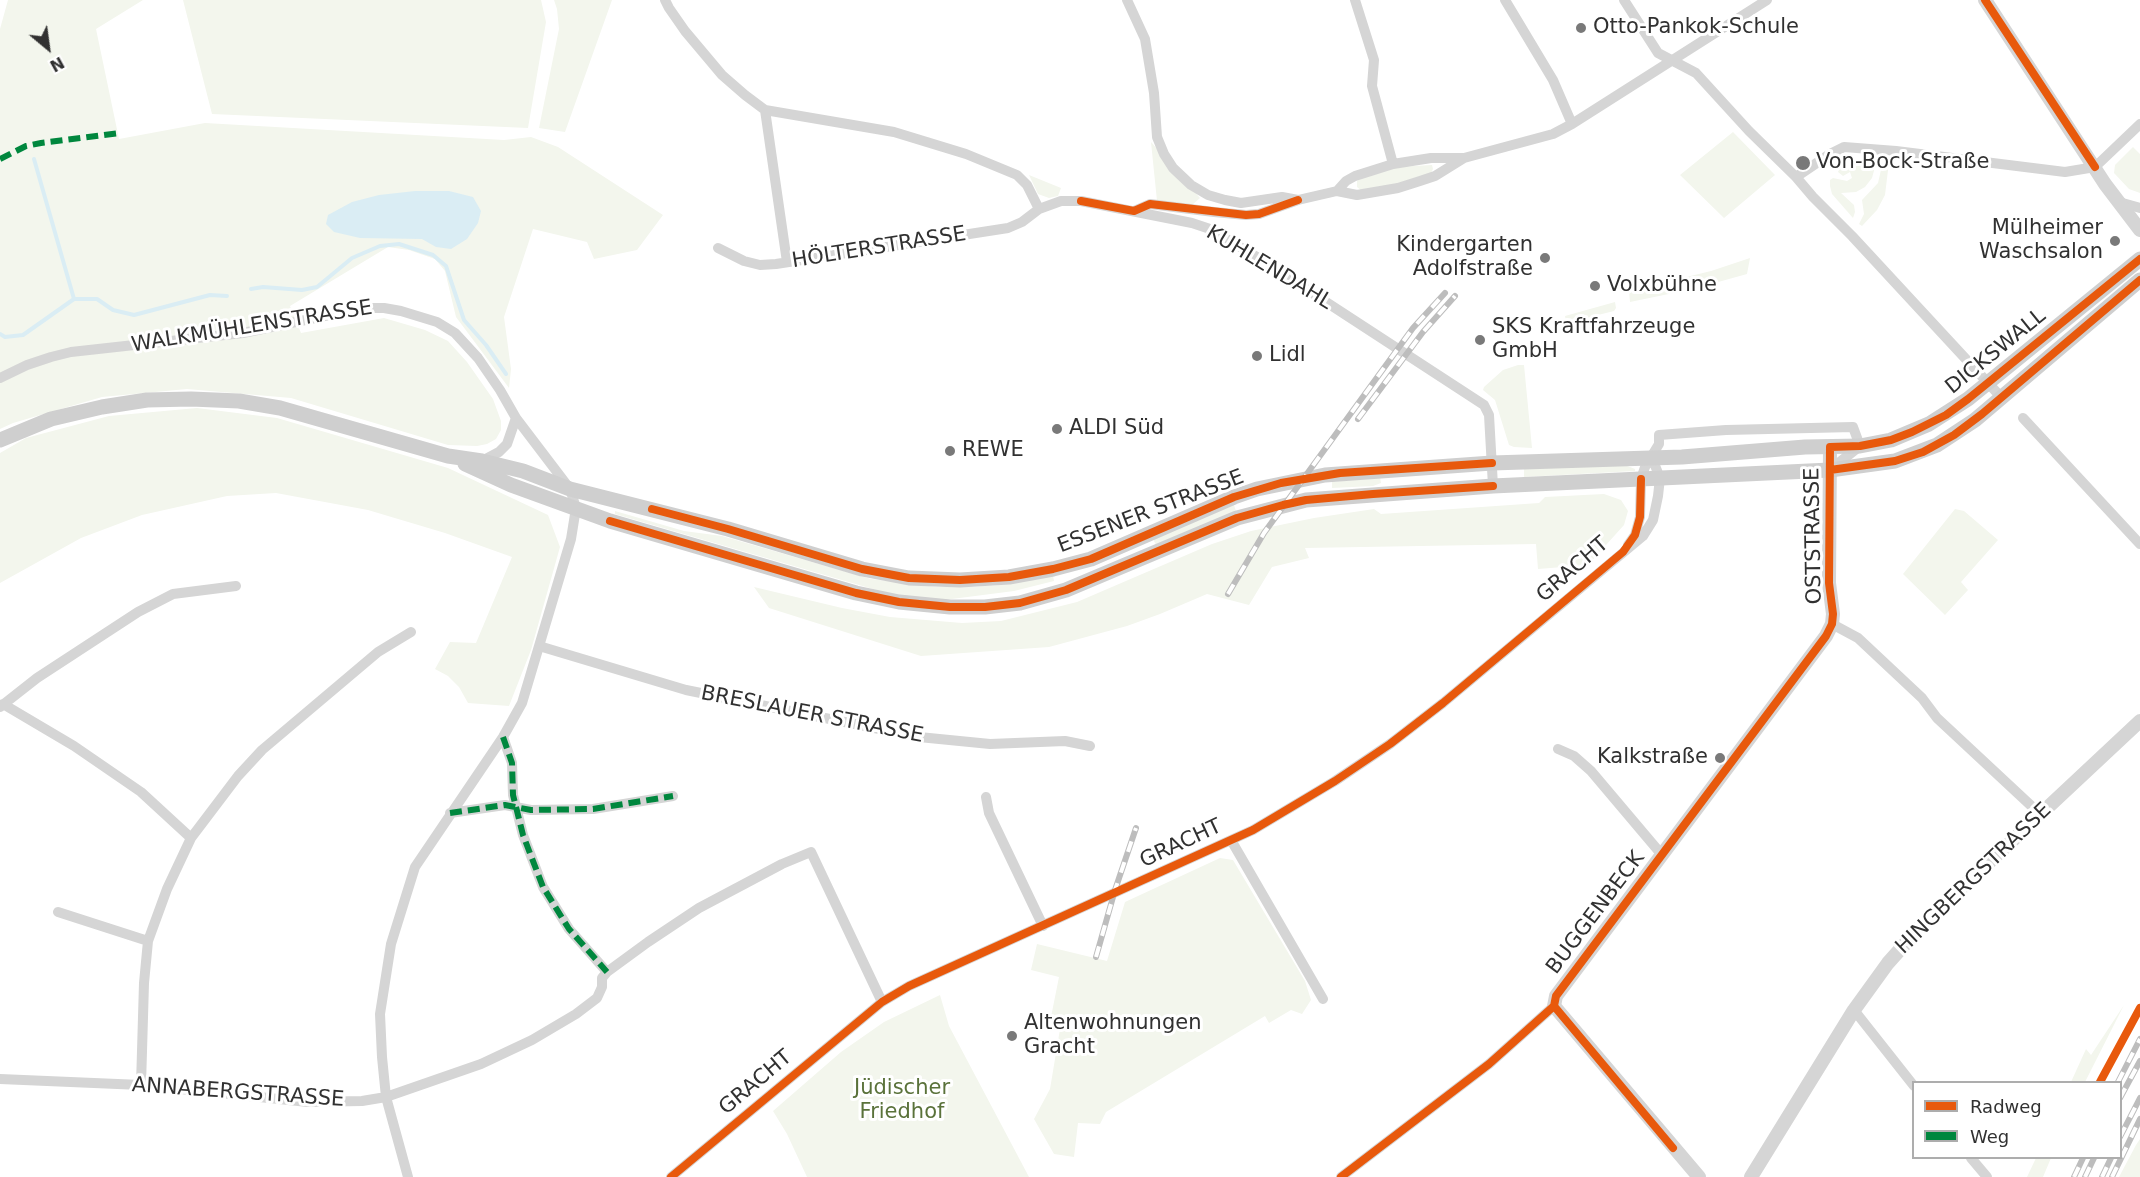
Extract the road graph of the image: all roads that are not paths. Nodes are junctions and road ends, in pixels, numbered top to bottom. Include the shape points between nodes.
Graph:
1 (665, 0) edge
2 (1127, 0) edge
3 (1355, 0) edge
4 (1505, 0) edge
5 (1624, 0) edge
6 (1767, 0) edge
7 (1985, 0) edge
8 (1675, 60) junction
9 (765, 110) junction
10 (1572, 124) junction
11 (2140, 124) edge
12 (1464, 159) junction
13 (1393, 164) junction
14 (2095, 167) junction
15 (1796, 177) junction
16 (1337, 191) junction
17 (1298, 200) junction
18 (2119, 202) junction
19 (2140, 208) edge
20 (1039, 209) junction
21 (1134, 211) junction
22 (2140, 230) edge
23 (718, 248) dead end
24 (2140, 259) edge
25 (787, 262) junction
26 (2140, 280) edge
27 (0, 378) edge
28 (1988, 383) junction
29 (2001, 397) junction
30 (516, 418) junction
31 (2023, 418) dead end
32 (0, 440) edge
33 (1860, 446) junction
34 (1830, 447) junction
35 (448, 456) junction
36 (1652, 458) junction
37 (482, 461) junction
38 (1492, 463) junction
39 (1830, 470) junction
40 (1660, 478) junction
41 (1641, 479) junction
42 (1493, 486) junction
43 (570, 489) junction
44 (576, 508) junction
45 (2140, 544) edge
46 (1623, 552) junction
47 (236, 586) dead end
48 (1832, 624) junction
49 (411, 632) dead end
50 (539, 646) junction
51 (2, 706) edge
52 (2140, 721) edge
53 (504, 737) junction
54 (1090, 746) dead end
55 (1558, 749) dead end
56 (673, 796) dead end
57 (986, 797) dead end
58 (517, 808) junction
59 (450, 813) junction
60 (2040, 814) junction
61 (191, 838) junction
62 (1231, 840) junction
63 (1662, 855) junction
64 (58, 912) dead end
65 (1043, 926) junction
66 (148, 941) junction
67 (607, 972) junction
68 (1323, 999) dead end
69 (882, 1002) junction
70 (1554, 1006) junction
71 (1854, 1010) junction
72 (0, 1079) edge
73 (1912, 1083) edge
74 (141, 1085) junction
75 (386, 1097) junction
76 (1972, 1159) edge
77 (408, 1177) edge
78 (671, 1177) edge
79 (1341, 1177) edge
80 (1699, 1177) edge
81 (1751, 1177) edge
82 (1986, 1177) edge

1 - 9 street via 722,75
2 - 17 street via 1145,39 1157,137 1173,168 1208,195 1241,203 1282,197
3 - 13 street via 1374,60 1372,86
4 - 10 street via 1553,80
5 - 8 street via 1658,53
6 - 8 street
7 - 14 street
8 - 10 street
8 - 15 street via 1696,73
9 - 20 street via 894,132 966,154 1017,175
9 - 25 street
10 - 12 street via 1553,134
11 - 14 street
12 - 13 street via 1431,158
12 - 16 street via 1435,176 1398,188 1357,195
13 - 16 street via 1355,176
14 - 15 street via 2065,171 1844,147
14 - 18 street
15 - 28 street
16 - 17 street
17 - 21 street via 1246,215 1150,204
18 - 19 street
18 - 22 street
20 - 21 street, KUHLENDAHL via 1061,201 1081,201
20 - 25 street, HÖLTERSTRASSE via 1008,228
21 - 38 street, KUHLENDAHL via 1192,223 1227,238 1484,405 1489,415
23 - 25 street, HÖLTERSTRASSE via 760,265
24 - 28 main road, DICKSWALL
26 - 29 main road, DICKSWALL
27 - 30 street, WALKMÜHLENSTRASSE via 71,352 243,333 331,313 384,308 437,322 455,333 478,358
28 - 29 street
28 - 33 main road, DICKSWALL via 1946,415 1912,432
29 - 39 main road, DICKSWALL via 1954,435 1923,452 1876,465
30 - 37 street via 507,444
30 - 43 street, WALKMÜHLENSTRASSE
31 - 45 street
32 - 35 main road, ESSENER STRASSE via 51,419 102,407 191,399 280,408
33 - 34 main road, ESSENER STRASSE
33 - 36 street via 1853,427 1726,430 1659,435
33 - 39 street
34 - 36 main road, ESSENER STRASSE
34 - 39 street, OSTSTRASSE
35 - 37 main road, ESSENER STRASSE
35 - 44 main road, ESSENER STRASSE via 511,485
36 - 38 main road, ESSENER STRASSE
36 - 40 street, GRACHT
36 - 41 street, GRACHT
37 - 43 main road, ESSENER STRASSE
38 - 42 street, KUHLENDAHL
38 - 43 main road, ESSENER STRASSE via 1340,473 1281,483 1234,497 1091,559 1009,577 960,580 909,578 862,569 728,529
39 - 40 main road, ESSENER STRASSE
39 - 48 street, OSTSTRASSE via 1828,551
40 - 41 main road, ESSENER STRASSE
40 - 46 street, GRACHT via 1653,520 1643,536
41 - 42 main road, ESSENER STRASSE
41 - 46 street, GRACHT via 1640,517 1635,535
42 - 44 main road, ESSENER STRASSE via 1283,505 1237,518 1066,590 1020,603 985,607 899,602 856,593
43 - 44 street, WALKMÜHLENSTRASSE
44 - 50 street via 569,547
46 - 62 street, GRACHT via 1390,744 1335,781
47 - 51 street via 173,594 138,612 37,678
48 - 60 street, OSTSTRASSE via 1858,638
48 - 63 street, BUGGENBECK
49 - 61 street via 378,652 262,750
50 - 53 street via 522,704
50 - 54 street, BRESLAUER STRASSE via 686,690 920,737 990,744 1065,741
51 - 61 street via 74,746 141,792
52 - 60 street, HINGBERGSTRASSE
53 - 58 street via 512,763
53 - 59 street
55 - 63 street, BUGGENBECK via 1574,756 1591,771
56 - 58 street via 593,809
57 - 65 street via 989,813
58 - 59 street via 505,805
58 - 67 street via 543,887 569,929
59 - 75 street via 415,867 391,945 380,1014
60 - 71 street, HINGBERGSTRASSE via 1921,926
61 - 66 street
62 - 65 street, GRACHT
62 - 68 street, GRACHT
63 - 70 street, BUGGENBECK via 1556,996
64 - 66 street
65 - 69 street, GRACHT
66 - 74 street
67 - 69 street via 699,908 811,852
67 - 75 street, ANNABERGSTRASSE via 597,998 532,1040 481,1064
69 - 78 street, GRACHT
70 - 79 street, BUGGENBECK via 1489,1065
70 - 80 street
71 - 73 street
71 - 81 street, HINGBERGSTRASSE
72 - 74 street, ANNABERGSTRASSE
74 - 75 street, ANNABERGSTRASSE via 308,1102
75 - 77 street
76 - 82 street

